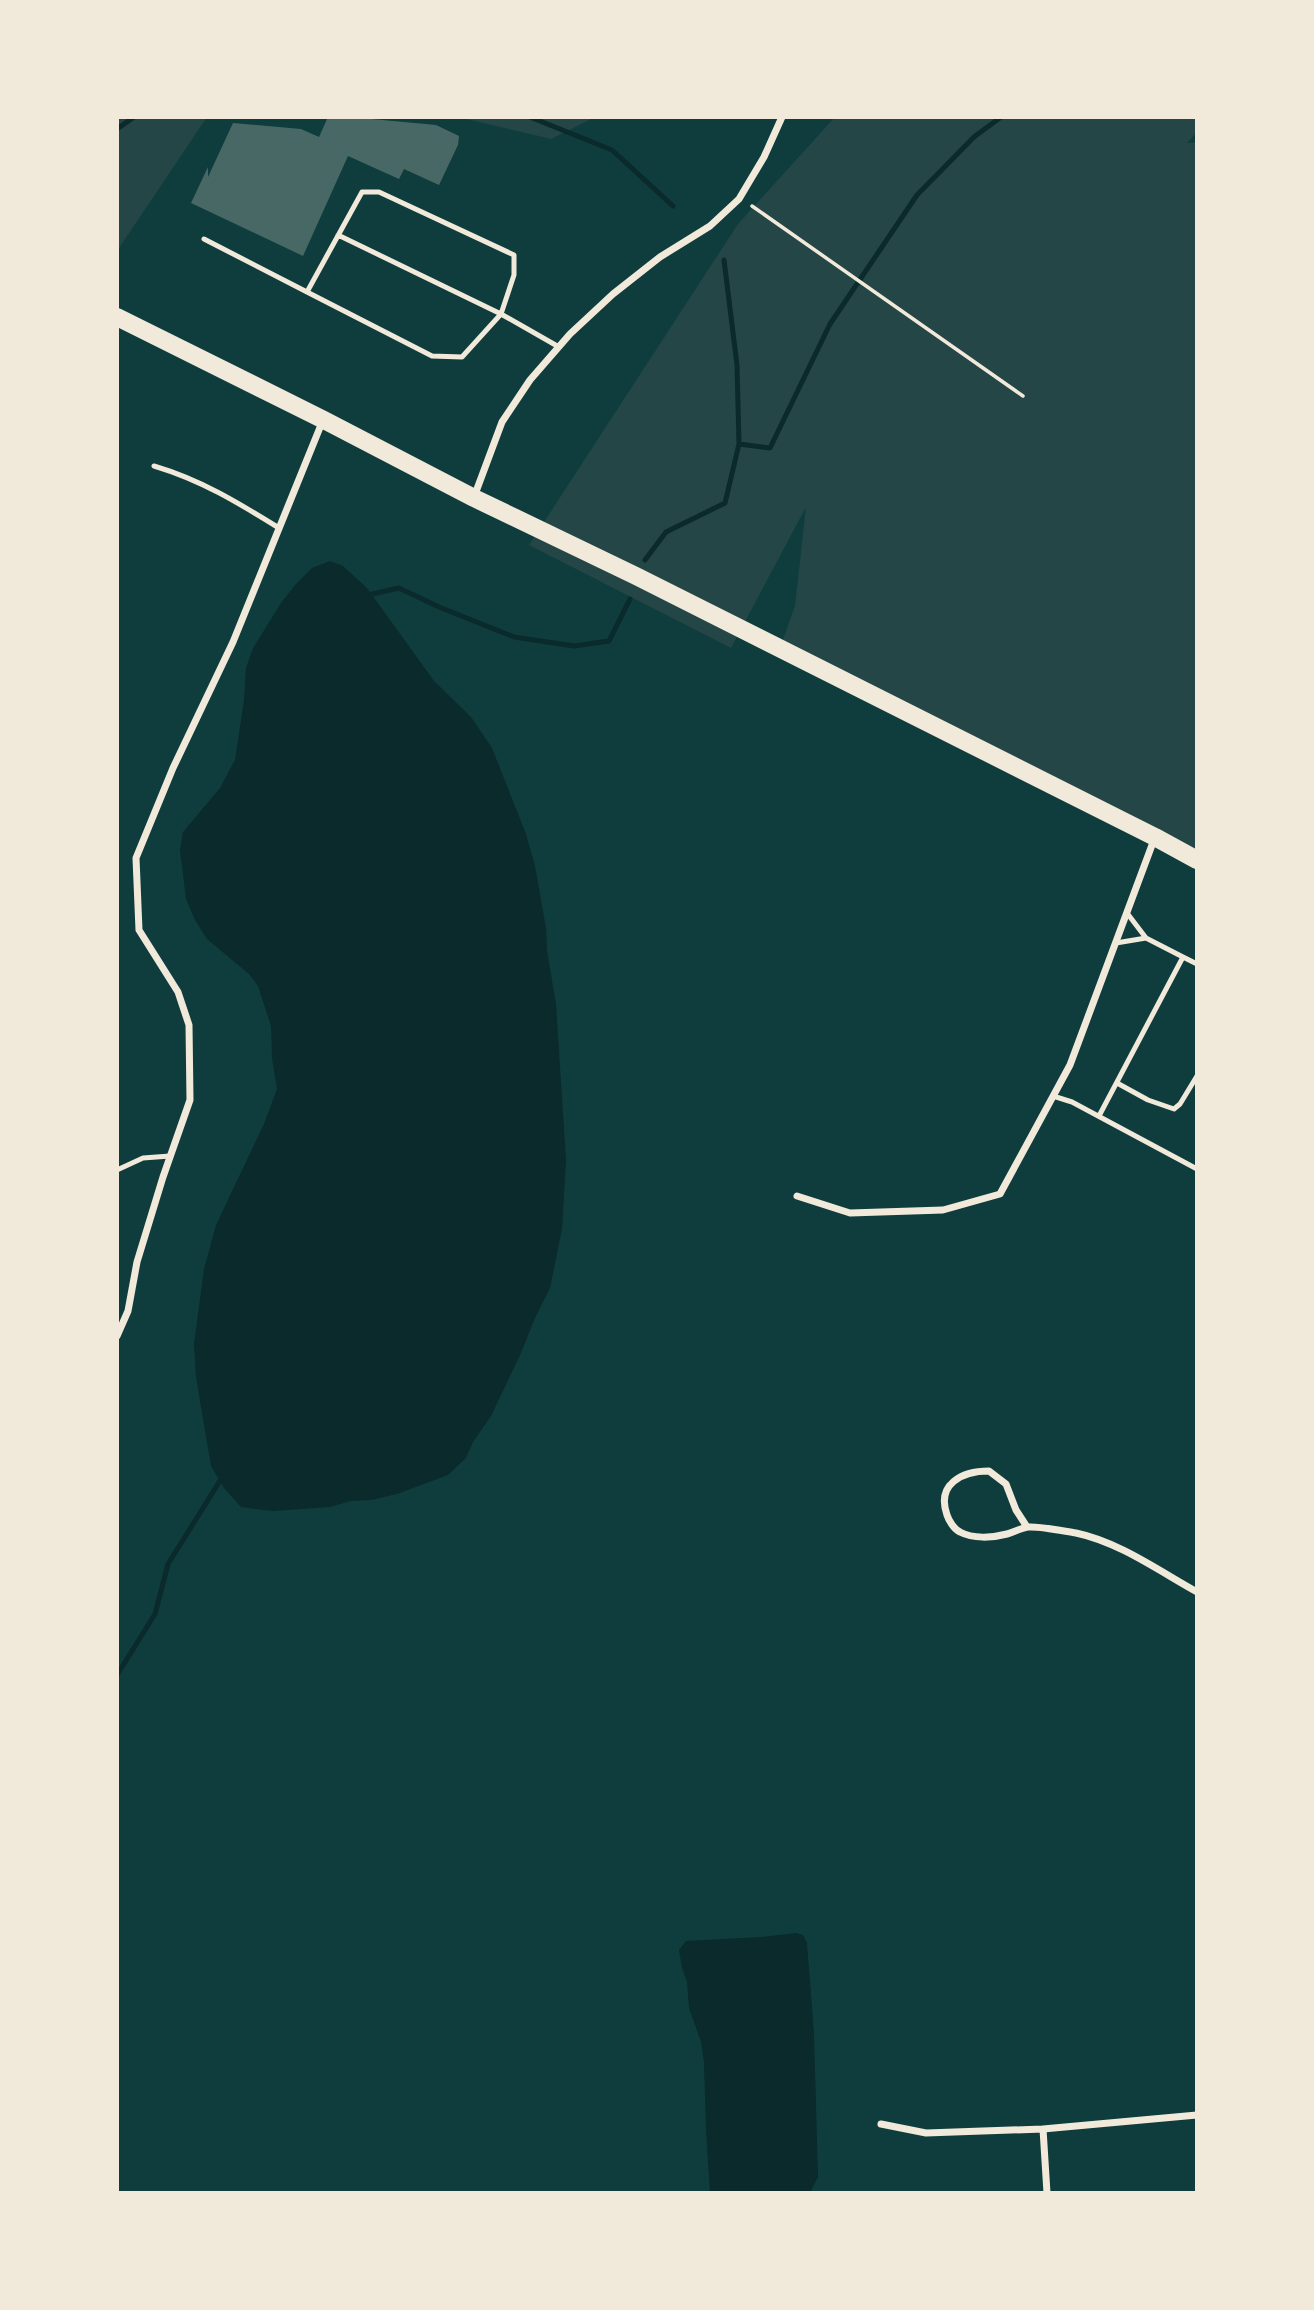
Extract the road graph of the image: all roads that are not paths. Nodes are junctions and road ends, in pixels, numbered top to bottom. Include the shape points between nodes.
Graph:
1 (782, 117) edge
2 (338, 235) junction
3 (204, 239) dead end
4 (307, 292) junction
5 (500, 314) junction
6 (117, 317) edge
7 (559, 347) junction
8 (324, 419) junction
9 (154, 466) dead end
10 (474, 498) junction
11 (279, 528) junction
12 (1156, 836) junction
13 (1197, 860) edge
14 (1127, 913) junction
15 (1146, 938) junction
16 (1116, 943) junction
17 (1183, 957) junction
18 (1197, 964) edge
19 (1197, 1076) edge
20 (1116, 1083) junction
21 (1053, 1096) junction
22 (1099, 1116) junction
23 (170, 1156) junction
24 (1197, 1169) edge
25 (117, 1170) edge
26 (797, 1196) dead end
27 (117, 1336) edge
28 (1027, 1527) junction
29 (1197, 1592) edge
30 (1197, 2115) edge
31 (881, 2124) dead end
32 (1043, 2129) junction
33 (1047, 2193) edge

1 - 7 street via 739,199 710,226 613,294
2 - 4 lane
2 - 5 lane
2 - 5 lane via 362,192 379,192 514,255 514,275
3 - 4 lane
4 - 5 lane via 432,356 462,357
5 - 7 lane
6 - 8 main road
7 - 10 street via 502,422
8 - 10 main road
8 - 11 street
9 - 11 lane via 218,491
10 - 12 main road
11 - 23 street via 136,858 139,930 178,992 189,1025 190,1100
12 - 13 main road
12 - 14 street
14 - 15 lane
14 - 16 street
15 - 16 lane
15 - 17 lane
16 - 21 street via 1070,1065
17 - 18 lane
17 - 20 lane
19 - 20 lane via 1174,1109
20 - 22 lane
21 - 22 lane
21 - 26 street via 1000,1194 943,1210 850,1213
22 - 24 lane
23 - 25 lane via 142,1158
23 - 27 street
28 - 28 street via 1006,1484 989,1471 959,1476 949,1487 944,1502 957,1531 992,1537
28 - 29 street via 1103,1540
30 - 32 street
31 - 32 street via 926,2133
32 - 33 street

